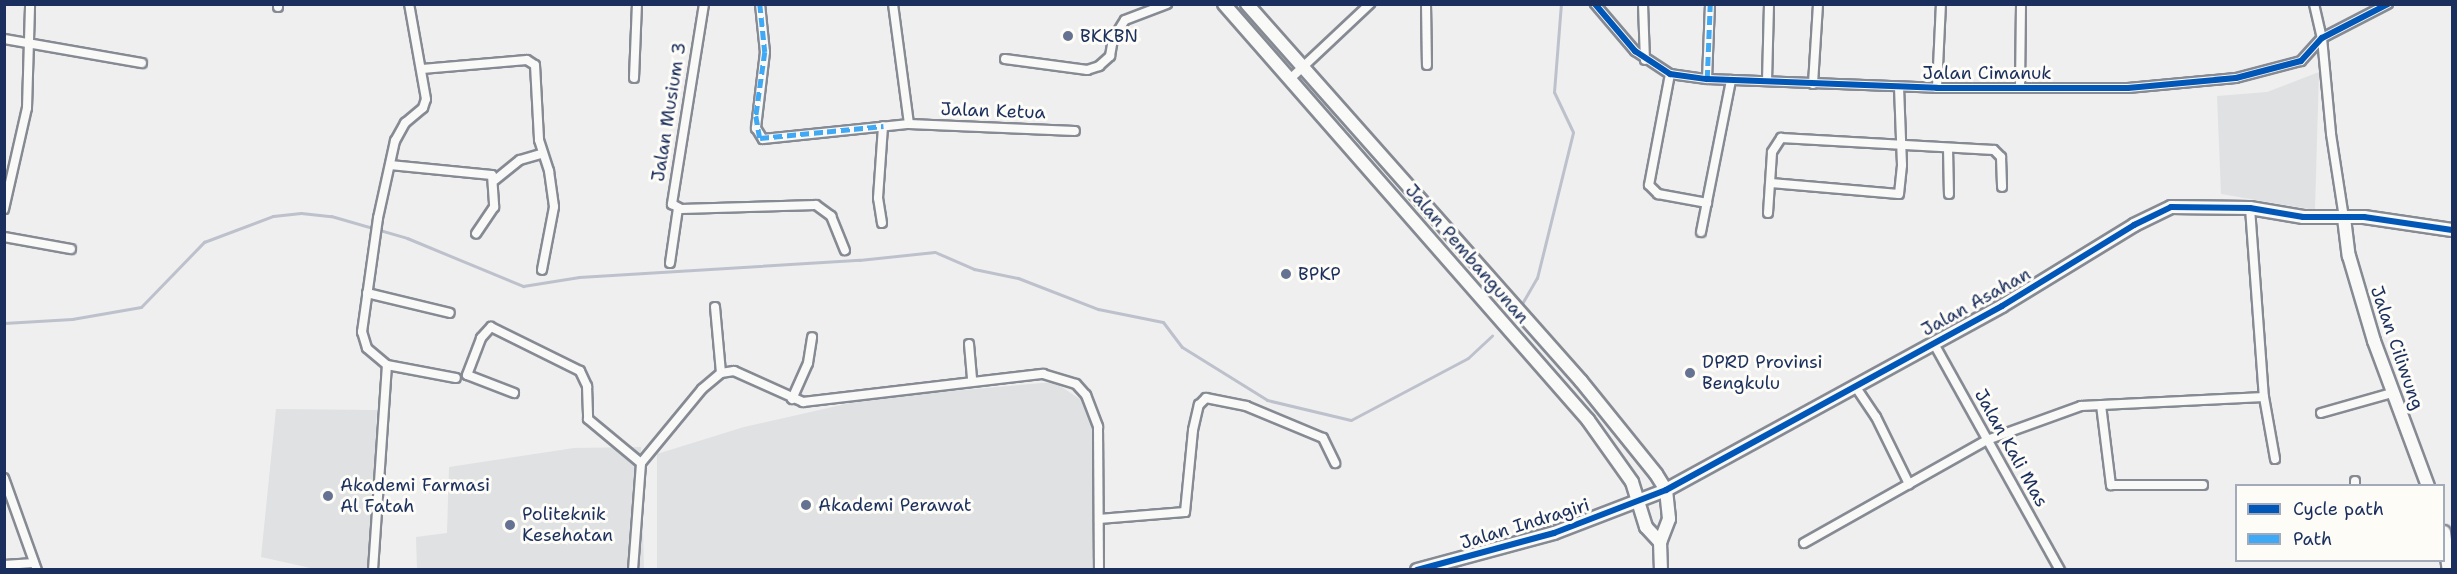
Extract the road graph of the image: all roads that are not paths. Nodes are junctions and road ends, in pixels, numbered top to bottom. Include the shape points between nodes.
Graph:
1 (30, 4) edge
2 (409, 4) edge
3 (637, 4) edge
4 (704, 4) edge
5 (760, 4) edge
6 (893, 4) edge
7 (1167, 4) edge
8 (1224, 4) edge
9 (1247, 4) edge
10 (1370, 4) edge
11 (1426, 4) edge
12 (1595, 4) edge
13 (1643, 4) edge
14 (1710, 4) edge
15 (1769, 4) edge
16 (1818, 4) edge
17 (1941, 4) edge
18 (2021, 4) edge
19 (2314, 4) edge
20 (2388, 4) edge
21 (2322, 38) junction
22 (4, 39) edge
23 (27, 42) junction
24 (1005, 59) dead end
25 (1645, 60) junction
26 (142, 63) dead end
27 (1426, 65) dead end
28 (1302, 67) junction
29 (422, 69) junction
30 (1670, 74) junction
31 (634, 78) dead end
32 (1290, 79) junction
33 (1707, 80) junction
34 (1731, 80) junction
35 (1767, 81) junction
36 (1813, 84) junction
37 (2020, 87) junction
38 (1899, 88) junction
39 (1937, 88) junction
40 (909, 124) junction
41 (883, 126) junction
42 (1075, 131) dead end
43 (1902, 146) junction
44 (1948, 148) junction
45 (542, 154) junction
46 (390, 165) junction
47 (495, 180) junction
48 (1771, 183) junction
49 (2002, 187) dead end
50 (1949, 194) dead end
51 (1707, 202) junction
52 (678, 208) junction
53 (2250, 208) junction
54 (4, 209) edge
55 (1768, 213) dead end
56 (2344, 218) junction
57 (882, 223) dead end
58 (2452, 230) edge
59 (1701, 232) dead end
60 (476, 234) dead end
61 (4, 237) edge
62 (2452, 238) edge
63 (71, 249) dead end
64 (844, 250) dead end
65 (1465, 252) junction
66 (670, 263) dead end
67 (1454, 265) junction
68 (542, 270) dead end
69 (367, 293) junction
70 (715, 307) dead end
71 (450, 313) dead end
72 (812, 338) dead end
73 (1933, 342) junction
74 (969, 344) dead end
75 (387, 365) junction
76 (721, 372) junction
77 (456, 378) dead end
78 (972, 380) junction
79 (1855, 386) junction
80 (514, 393) dead end
81 (2392, 393) junction
82 (2264, 397) junction
83 (792, 399) junction
84 (2101, 405) junction
85 (2321, 413) dead end
86 (1987, 440) junction
87 (2275, 459) dead end
88 (641, 463) junction
89 (1335, 463) dead end
90 (4, 478) edge
91 (1909, 484) junction
92 (2427, 484) edge
93 (2203, 485) dead end
94 (1666, 490) junction
95 (1639, 502) junction
96 (1099, 519) junction
97 (1660, 542) junction
98 (2445, 542) edge
99 (1804, 543) dead end
100 (4, 565) edge
101 (35, 566) edge
102 (373, 570) edge
103 (633, 570) edge
104 (1099, 570) edge
105 (1417, 570) edge
106 (1660, 570) edge
107 (2060, 570) edge
108 (2448, 570) edge

1 - 23 street
2 - 29 street
3 - 31 street
4 - 52 street, Jalan Musium 3 via 672,199
5 - 41 street, Jalan Ketua via 765,52 756,116 760,138
6 - 40 street
7 - 24 street via 1125,20 1118,27 1110,56 1099,66 1087,70
8 - 32 street, Jalan Pembangunan
9 - 28 street, Jalan Pembangunan
10 - 28 street
11 - 27 street
12 - 25 street, Jalan Cimanuk
13 - 25 street
14 - 33 street
15 - 35 street
16 - 36 street
17 - 39 street
18 - 37 street
19 - 21 street
20 - 21 street, Jalan Cimanuk
21 - 37 street, Jalan Cimanuk via 2301,60 2236,78 2128,88
21 - 56 street
22 - 23 street
23 - 26 street
23 - 54 street via 27,108
25 - 30 street, Jalan Cimanuk
28 - 32 street
28 - 65 street, Jalan Pembangunan
29 - 45 street via 532,61
29 - 46 street via 423,108 399,132
30 - 33 street, Jalan Cimanuk
30 - 51 street via 1649,185 1658,194
32 - 67 street, Jalan Pembangunan
33 - 34 street, Jalan Cimanuk
34 - 35 street, Jalan Cimanuk
34 - 51 street
35 - 36 street, Jalan Cimanuk
36 - 38 street, Jalan Cimanuk
37 - 39 street, Jalan Cimanuk
38 - 39 street, Jalan Cimanuk
38 - 43 street
40 - 41 street, Jalan Ketua
40 - 42 street, Jalan Ketua
41 - 57 street via 878,198
43 - 44 street
43 - 48 street via 1781,138 1774,144
43 - 48 street via 1902,191 1896,195
44 - 49 street via 1998,152
44 - 50 street
45 - 47 street via 520,160
45 - 68 street via 549,171 554,207
46 - 47 street via 479,171
46 - 69 street
47 - 60 street via 494,207
48 - 55 street
51 - 59 street
52 - 64 street via 816,205 831,216
52 - 66 street, Jalan Musium 3
53 - 56 street, Jalan Asahan via 2303,218
53 - 73 street, Jalan Asahan via 2189,205 2158,212 2028,291
53 - 82 street
56 - 58 street, Jalan Asahan via 2364,217
56 - 62 street via 2363,225
56 - 81 street, Jalan Ciliwung via 2349,256
61 - 63 street
65 - 67 street
65 - 94 street, Jalan Pembangunan via 1581,381
67 - 95 street, Jalan Pembangunan via 1602,438 1632,482
69 - 71 street
69 - 75 street via 362,332 367,348
70 - 76 street
72 - 83 street via 808,363
73 - 79 street, Jalan Asahan
73 - 86 street, Jalan Kali Mas
74 - 78 street
75 - 77 street
75 - 102 street
76 - 83 street via 747,375
76 - 88 street
78 - 83 street via 814,402
78 - 96 street via 1043,374 1076,384 1092,408 1098,427
79 - 91 street via 1876,417
79 - 94 street, Jalan Asahan
80 - 88 street via 467,375 480,338 491,327 580,371 587,386 588,419
81 - 85 street
81 - 92 street, Jalan Ciliwung
82 - 84 street
82 - 87 street
84 - 86 street via 2081,406
84 - 93 street via 2111,485
86 - 91 street
86 - 107 street, Jalan Kali Mas
88 - 103 street
89 - 96 street via 1323,438 1246,406 1206,398 1199,405 1193,430 1185,512
90 - 101 street
91 - 99 street
94 - 95 street, Jalan Asahan
94 - 97 street via 1669,519
95 - 97 street, Jalan Pembangunan via 1646,526
95 - 105 street, Jalan Indragiri via 1554,533
96 - 104 street
97 - 106 street
98 - 108 street
100 - 101 street

